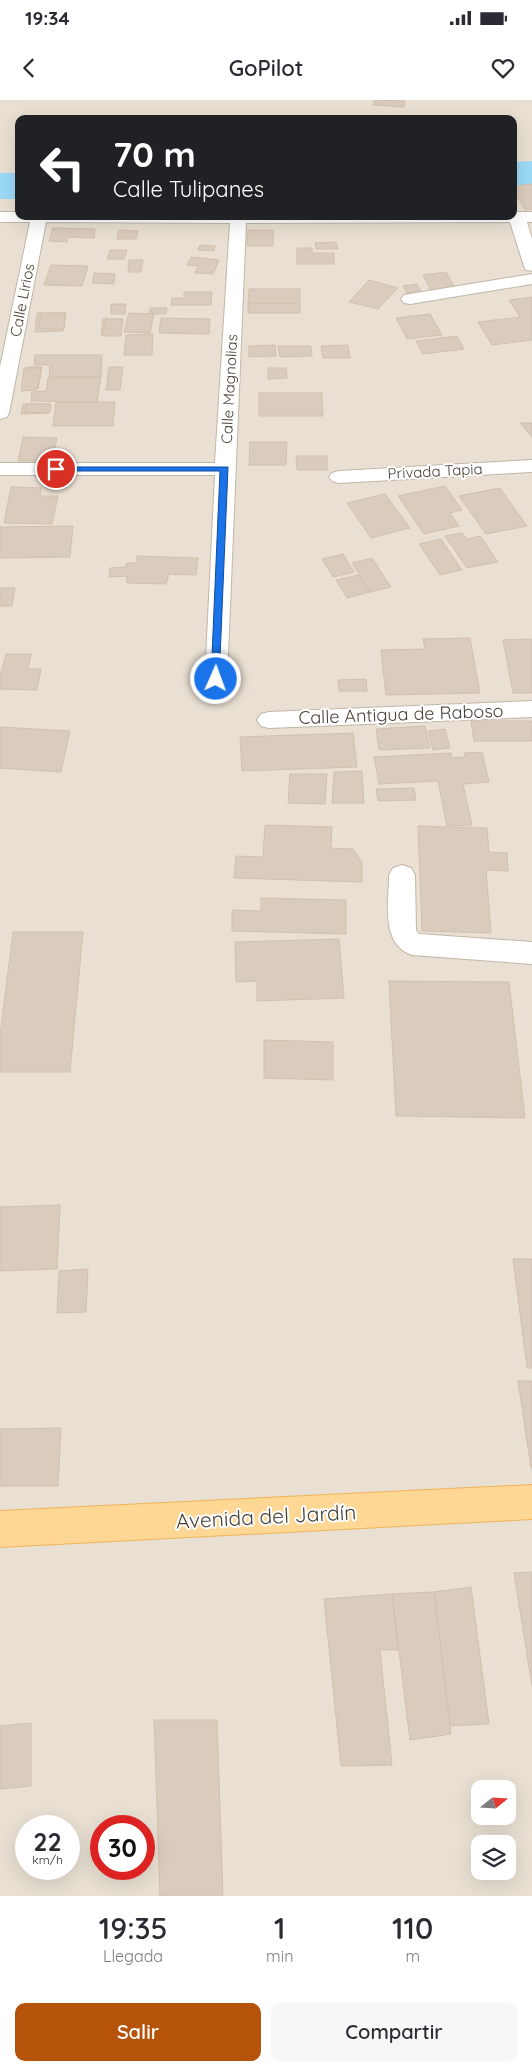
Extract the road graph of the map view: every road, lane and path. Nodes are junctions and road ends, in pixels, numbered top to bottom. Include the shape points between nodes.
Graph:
1 (0, 217) edge
2 (15, 217) edge
3 (525, 217) edge
4 (38, 220) edge
5 (238, 220) edge
6 (532, 266) edge
7 (532, 279) edge
8 (410, 299) dead end
9 (0, 413) edge
10 (532, 466) edge
11 (0, 469) edge
12 (225, 469) junction
13 (338, 477) dead end
14 (216, 679) dead end
15 (532, 709) edge
16 (269, 720) dead end
17 (402, 876) dead end
18 (532, 953) edge
19 (532, 1502) edge
20 (0, 1529) edge

1 - 2 street
3 - 6 street
4 - 9 street, Calle Lirios
5 - 12 street, Calle Magnolias
7 - 8 street
10 - 13 street, Privada Tapia
11 - 12 street
12 - 14 street, Calle Magnolias
15 - 16 street, Calle Antigua de Raboso
17 - 18 street via 403,933 412,944
19 - 20 main road, Avenida del Jardín

